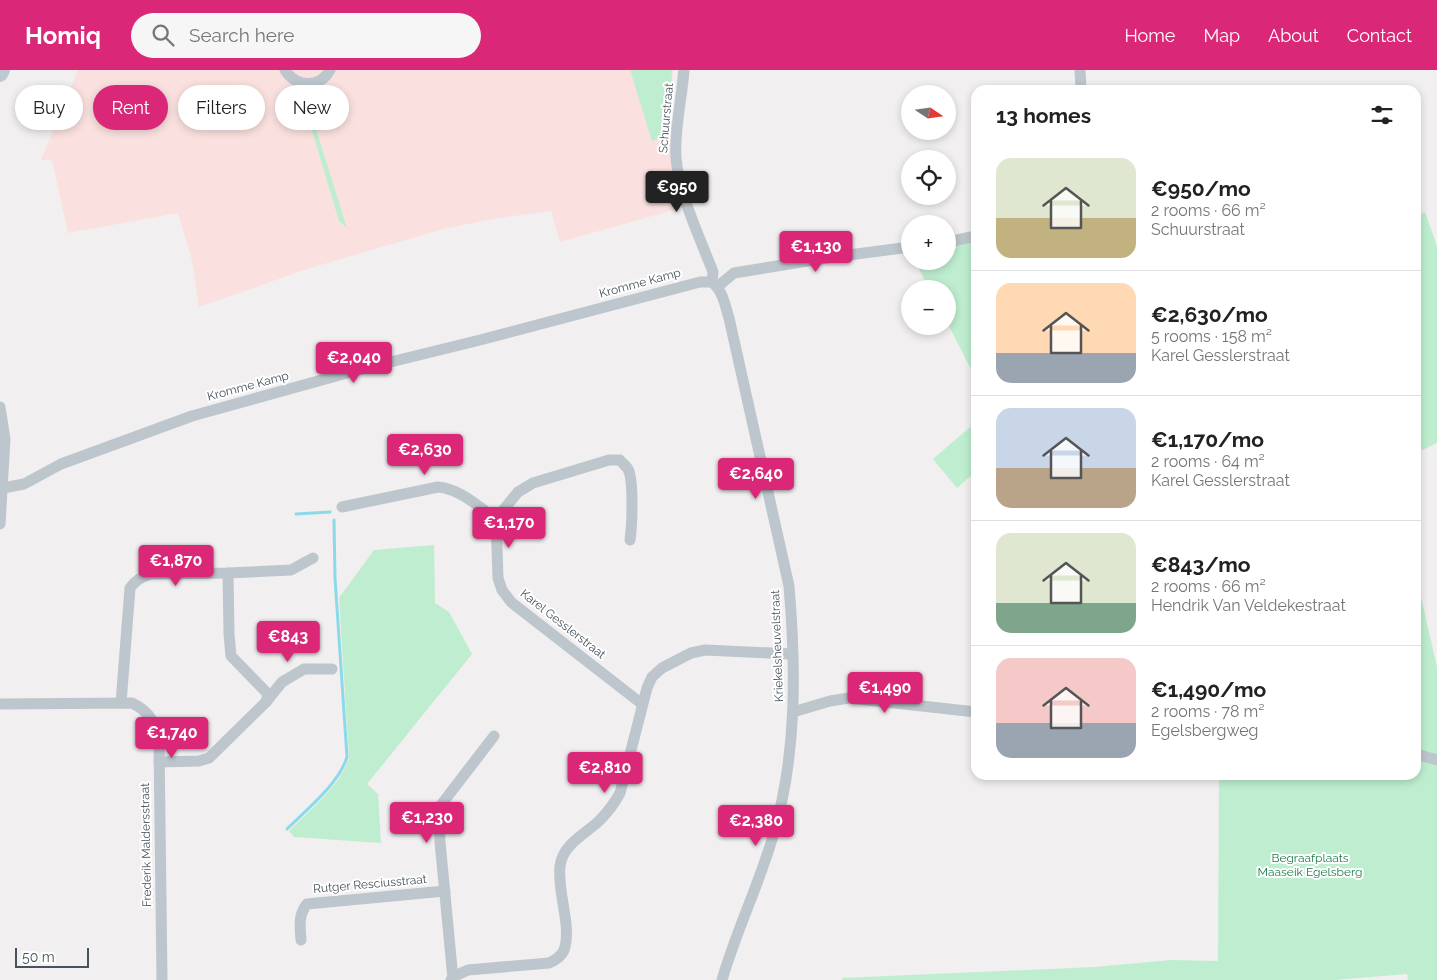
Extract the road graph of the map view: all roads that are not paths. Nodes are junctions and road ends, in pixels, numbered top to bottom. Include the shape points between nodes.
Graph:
1 (2, 70) edge
2 (285, 70) edge
3 (330, 70) edge
4 (684, 70) edge
5 (1080, 70) edge
6 (0, 74) edge
7 (1081, 85) edge
8 (971, 237) edge
9 (956, 240) edge
10 (901, 248) edge
11 (714, 285) junction
12 (0, 407) edge
13 (4, 488) junction
14 (342, 507) dead end
15 (496, 519) junction
16 (0, 524) edge
17 (630, 540) dead end
18 (312, 558) dead end
19 (228, 573) junction
20 (792, 654) junction
21 (332, 669) dead end
22 (266, 702) junction
23 (121, 703) junction
24 (0, 704) edge
25 (642, 704) junction
26 (971, 711) edge
27 (793, 712) junction
28 (494, 736) dead end
29 (1421, 755) edge
30 (1437, 760) edge
31 (159, 762) junction
32 (445, 892) junction
33 (301, 940) dead end
34 (452, 979) edge
35 (162, 980) edge
36 (722, 980) edge

1 - 6 main road
2 - 3 street via 304,84 321,80
4 - 11 street, Schuurstraat via 676,143 677,167 713,272
5 - 7 street
8 - 9 street
10 - 11 street via 734,273
11 - 13 street, Kromme Kamp via 700,282 192,416 61,464 24,484
11 - 20 street, Kriekelsheuvelstraat via 721,294 729,318 789,586
12 - 13 street via 6,439
13 - 16 street
14 - 15 street via 438,487 459,492
15 - 17 street via 518,492 533,483 609,460 620,460 628,470 631,489
15 - 25 street, Karel Gesslerstraat via 498,578 510,602
18 - 19 street via 291,570
19 - 22 street via 231,656 268,694
19 - 23 street via 151,574 135,581 130,588
20 - 25 street via 705,650 690,654 662,668 652,678
20 - 27 street, Kriekelsheuvelstraat
21 - 22 street via 304,669 282,682
22 - 31 street via 208,758
23 - 24 street, Frederik Maldersstraat
23 - 31 street, Frederik Maldersstraat via 132,703 144,709 156,727
25 - 34 street via 620,793 612,808 568,846 562,856 560,879 565,929 562,954 549,963 468,970
26 - 27 street via 849,698
27 - 36 street, Kriekelsheuvelstraat via 785,790 774,835
28 - 32 street, Rutger Resciusstraat via 441,805 438,817
29 - 30 street
31 - 35 street, Frederik Maldersstraat
32 - 33 street, Rutger Resciusstraat via 307,904 300,918
32 - 34 street, Rutger Resciusstraat

